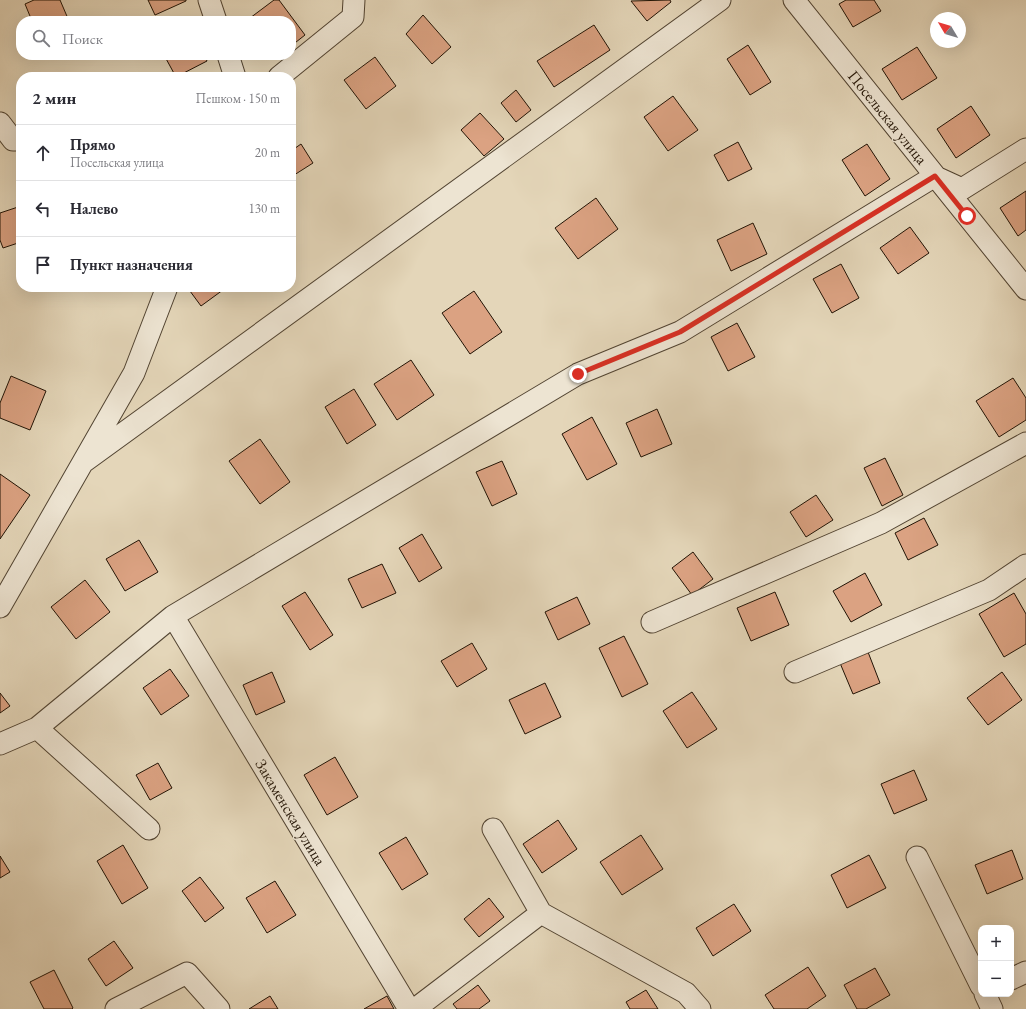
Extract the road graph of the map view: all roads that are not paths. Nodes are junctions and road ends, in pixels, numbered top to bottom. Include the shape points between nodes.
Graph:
1 (209, 0) edge
2 (354, 0) edge
3 (720, 0) edge
4 (794, 0) edge
5 (214, 16) edge
6 (230, 60) edge
7 (233, 72) edge
8 (286, 72) edge
9 (0, 123) edge
10 (16, 140) edge
11 (1026, 149) edge
12 (935, 176) junction
13 (1026, 289) edge
14 (165, 292) edge
15 (1026, 443) edge
16 (84, 461) junction
17 (1026, 565) edge
18 (0, 607) edge
19 (173, 616) junction
20 (652, 622) dead end
21 (795, 672) dead end
22 (37, 728) junction
23 (0, 744) edge
24 (149, 828) dead end
25 (493, 829) dead end
26 (917, 857) dead end
27 (541, 913) junction
28 (1026, 972) edge
29 (1014, 978) edge
30 (978, 980) edge
31 (986, 997) edge
32 (116, 1009) edge
33 (219, 1009) edge
34 (409, 1009) edge
35 (415, 1009) edge
36 (700, 1009) edge
37 (992, 1009) edge

1 - 5 street
2 - 8 street via 353,17
3 - 16 street
4 - 12 street, Посельская улица
6 - 7 street
9 - 10 street via 13,140
11 - 12 street via 962,189
12 - 13 street, Посельская улица
12 - 19 street via 680,332 578,374
14 - 16 street via 134,373
15 - 20 street via 881,524
16 - 18 street
17 - 21 street via 990,590
19 - 22 street
19 - 34 street, Закаменская улица
22 - 23 street
22 - 24 street
25 - 27 street
26 - 30 street
27 - 35 street
27 - 36 street via 686,993
28 - 29 street
31 - 37 street
32 - 33 street via 187,973

